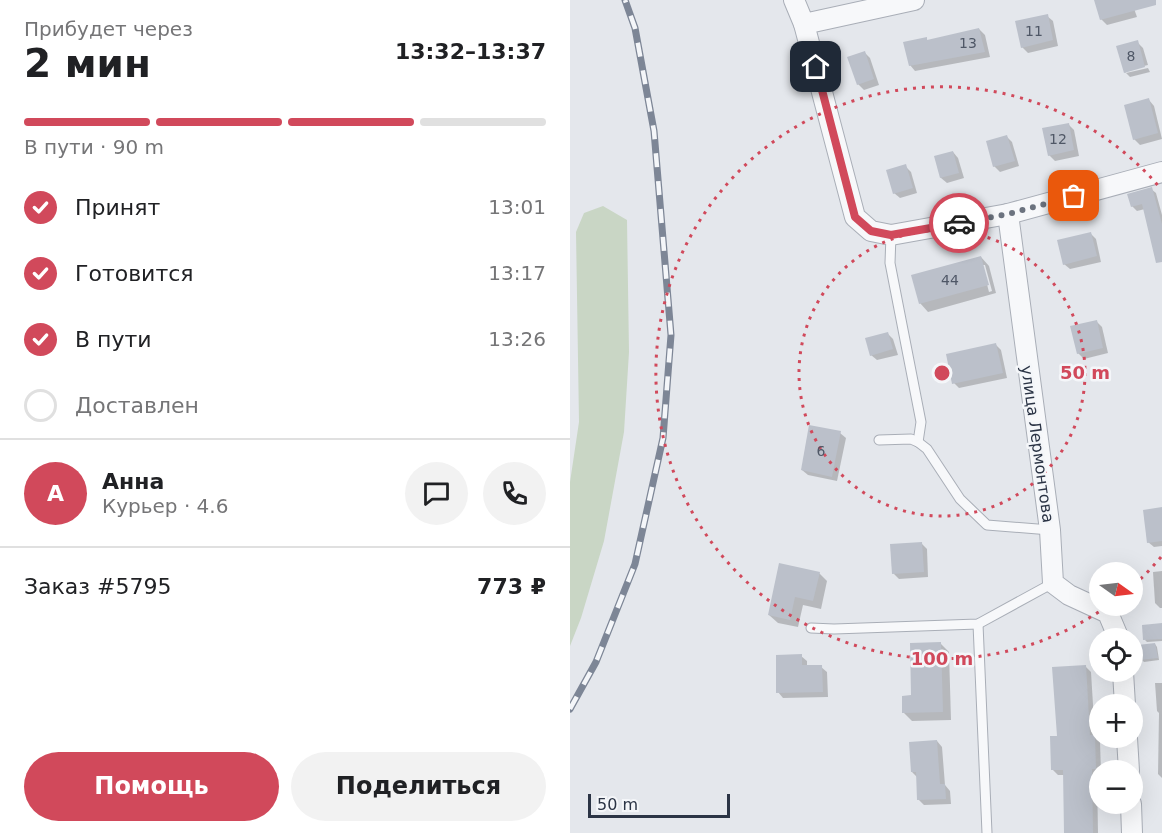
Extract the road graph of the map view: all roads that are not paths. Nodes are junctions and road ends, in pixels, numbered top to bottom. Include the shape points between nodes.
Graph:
1 (794, 0) edge
2 (914, 0) edge
3 (804, 24) junction
4 (1162, 172) edge
5 (1008, 214) junction
6 (891, 235) junction
7 (879, 440) dead end
8 (918, 442) junction
9 (1050, 530) junction
10 (1053, 583) junction
11 (978, 624) junction
12 (811, 628) dead end
13 (1114, 628) edge
14 (1131, 814) edge
15 (987, 833) edge
16 (1132, 833) edge

1 - 3 street
2 - 3 street
3 - 6 street via 855,217 871,231
4 - 5 street
5 - 6 street
5 - 9 street, улица Лермонтова
6 - 8 lane via 890,263 921,422
7 - 8 lane
8 - 9 lane via 927,449 960,500 987,525
9 - 10 street, улица Лермонтова
10 - 11 lane
10 - 13 street via 1108,613
11 - 12 lane
11 - 15 lane
14 - 16 street

